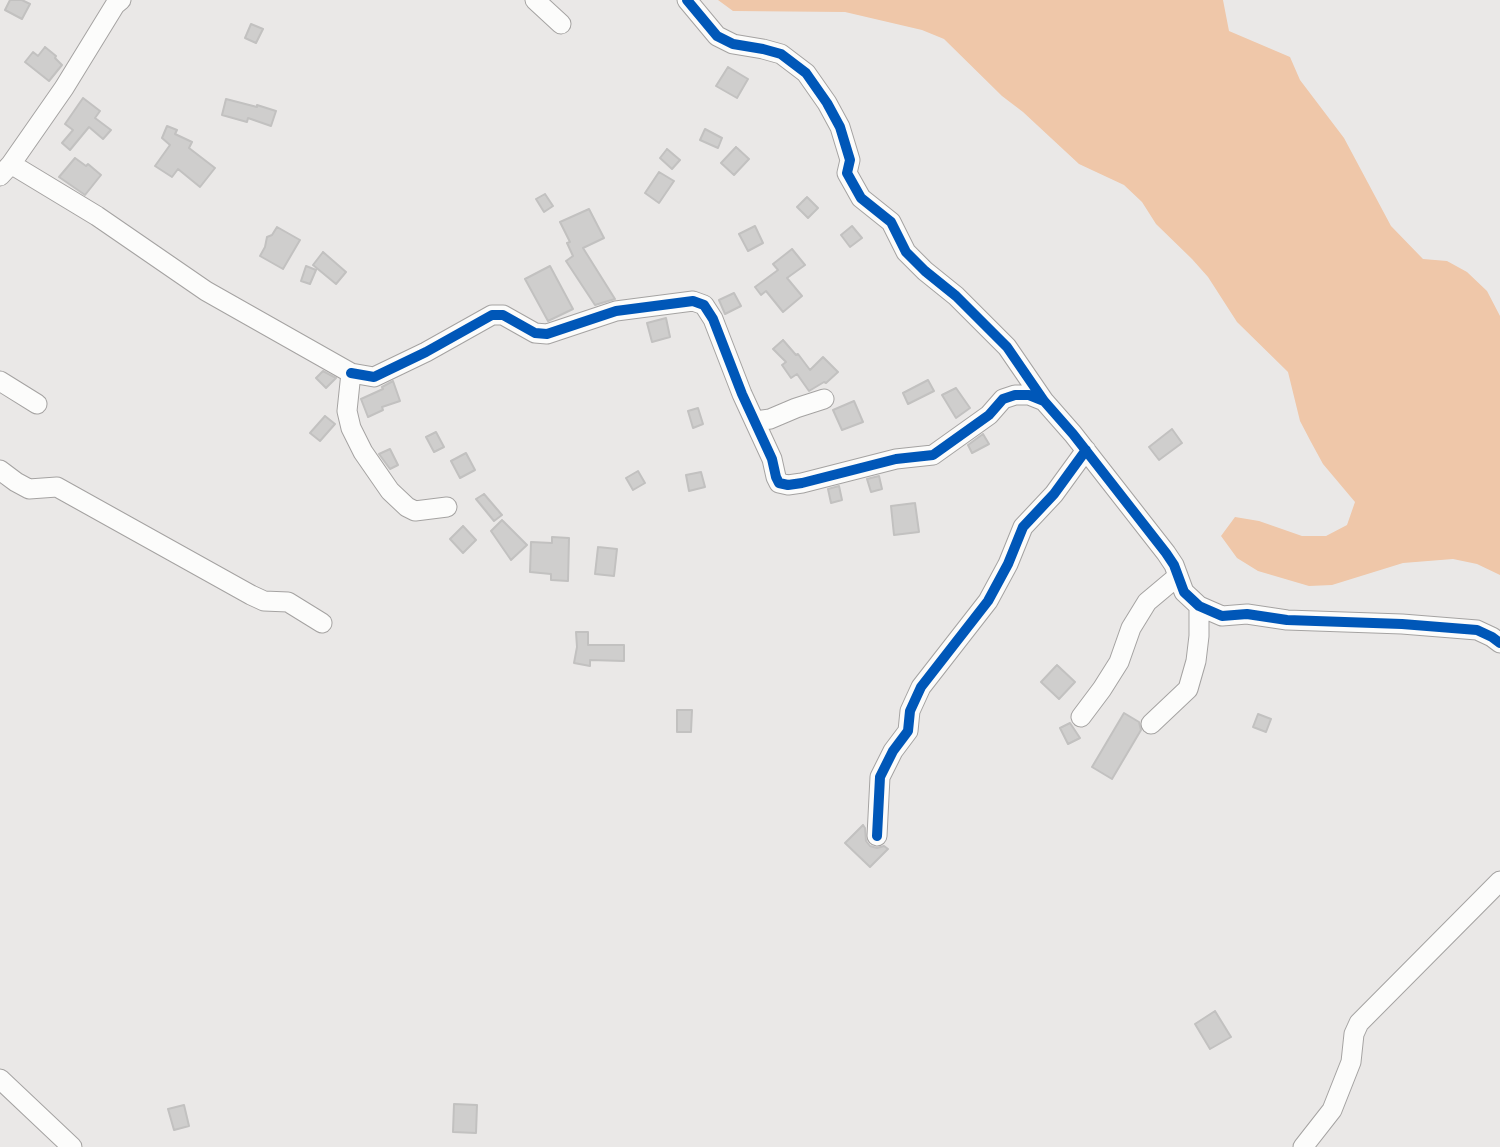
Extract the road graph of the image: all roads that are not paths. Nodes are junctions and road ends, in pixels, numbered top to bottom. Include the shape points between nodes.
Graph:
1 (121, 0) edge
2 (535, 0) edge
3 (687, 0) edge
4 (561, 24) dead end
5 (5, 170) edge
6 (351, 373) junction
7 (0, 381) edge
8 (824, 399) dead end
9 (1044, 401) junction
10 (37, 404) dead end
11 (756, 421) junction
12 (1086, 450) junction
13 (0, 471) edge
14 (447, 507) dead end
15 (1178, 576) junction
16 (1199, 606) junction
17 (322, 624) dead end
18 (1500, 643) edge
19 (1081, 717) dead end
20 (1151, 724) dead end
21 (877, 836) dead end
22 (1500, 881) edge
23 (0, 1079) edge
24 (72, 1147) edge
25 (1303, 1147) edge

1 - 5 street
2 - 4 street
3 - 9 street via 717,36 781,54 806,74 840,127 848,173 861,198 891,222 906,252 1007,347
5 - 6 street via 97,216 206,291
6 - 11 street via 374,377 492,315 503,315 535,333 547,334 616,310 693,301 704,304 713,319
6 - 14 street via 347,411 351,428 390,491 415,511
7 - 10 street
8 - 11 street
9 - 11 street via 1029,395 1003,399 989,415 933,455 896,459 788,485 776,477
9 - 12 street
12 - 15 street via 1167,553
12 - 21 street via 1023,527 988,601 921,687 910,711 908,731 880,777
13 - 17 street via 29,489 57,487 251,595 288,602
15 - 16 street via 1184,592
15 - 19 street via 1147,602 1131,628 1119,662
16 - 18 street via 1222,616 1477,630
16 - 20 street via 1196,661 1188,689
22 - 25 street via 1359,1023 1351,1062 1332,1110
23 - 24 street

